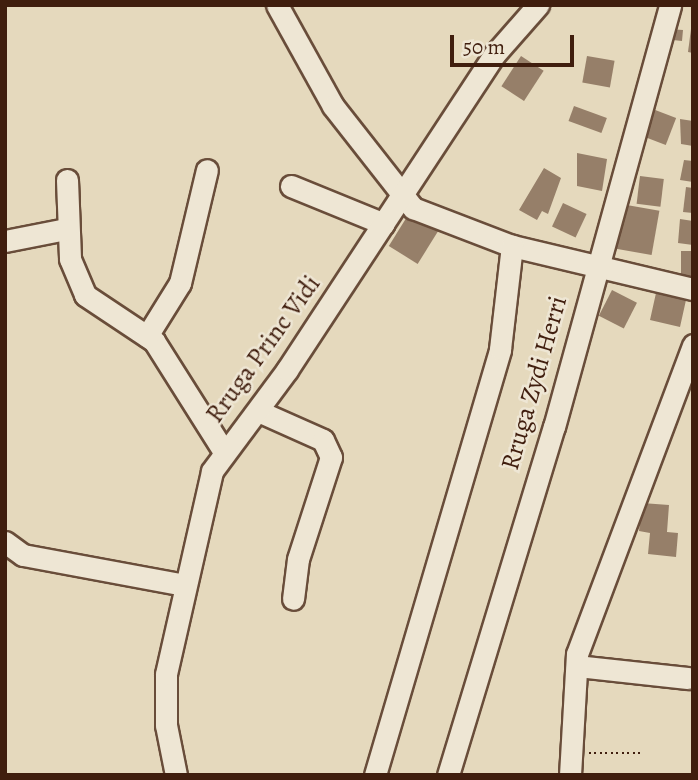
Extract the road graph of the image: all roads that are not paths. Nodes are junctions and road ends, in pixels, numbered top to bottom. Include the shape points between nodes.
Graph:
1 (276, 5) edge
2 (538, 5) edge
3 (670, 5) edge
4 (207, 170) dead end
5 (67, 180) dead end
6 (291, 186) dead end
7 (401, 198) junction
8 (384, 224) junction
9 (66, 229) junction
10 (5, 241) edge
11 (512, 246) junction
12 (596, 265) junction
13 (693, 289) edge
14 (147, 336) junction
15 (693, 345) edge
16 (258, 411) junction
17 (223, 450) junction
18 (5, 542) edge
19 (185, 585) junction
20 (293, 599) dead end
21 (577, 666) junction
22 (688, 678) dead end
23 (176, 775) edge
24 (375, 775) edge
25 (448, 775) edge
26 (570, 775) edge

1 - 7 street via 333,106
2 - 7 street, Rruga Princ Vidi via 494,55
3 - 12 street, Rruga Zydi Herri
4 - 14 street via 180,283
5 - 9 street
6 - 8 street
7 - 8 street, Rruga Princ Vidi
7 - 11 street
8 - 16 street, Rruga Princ Vidi
9 - 10 street
9 - 14 street via 85,295
11 - 12 street
11 - 24 street via 500,348
12 - 13 street
12 - 25 street, Rruga Zydi Herri
14 - 17 street
15 - 21 street via 605,568
16 - 17 street, Rruga Princ Vidi
16 - 20 street via 323,440 331,457 298,559
17 - 19 street, Rruga Princ Vidi via 204,493
18 - 19 street via 23,555
19 - 23 street, Rruga Princ Vidi via 164,702
21 - 22 street
21 - 26 street

